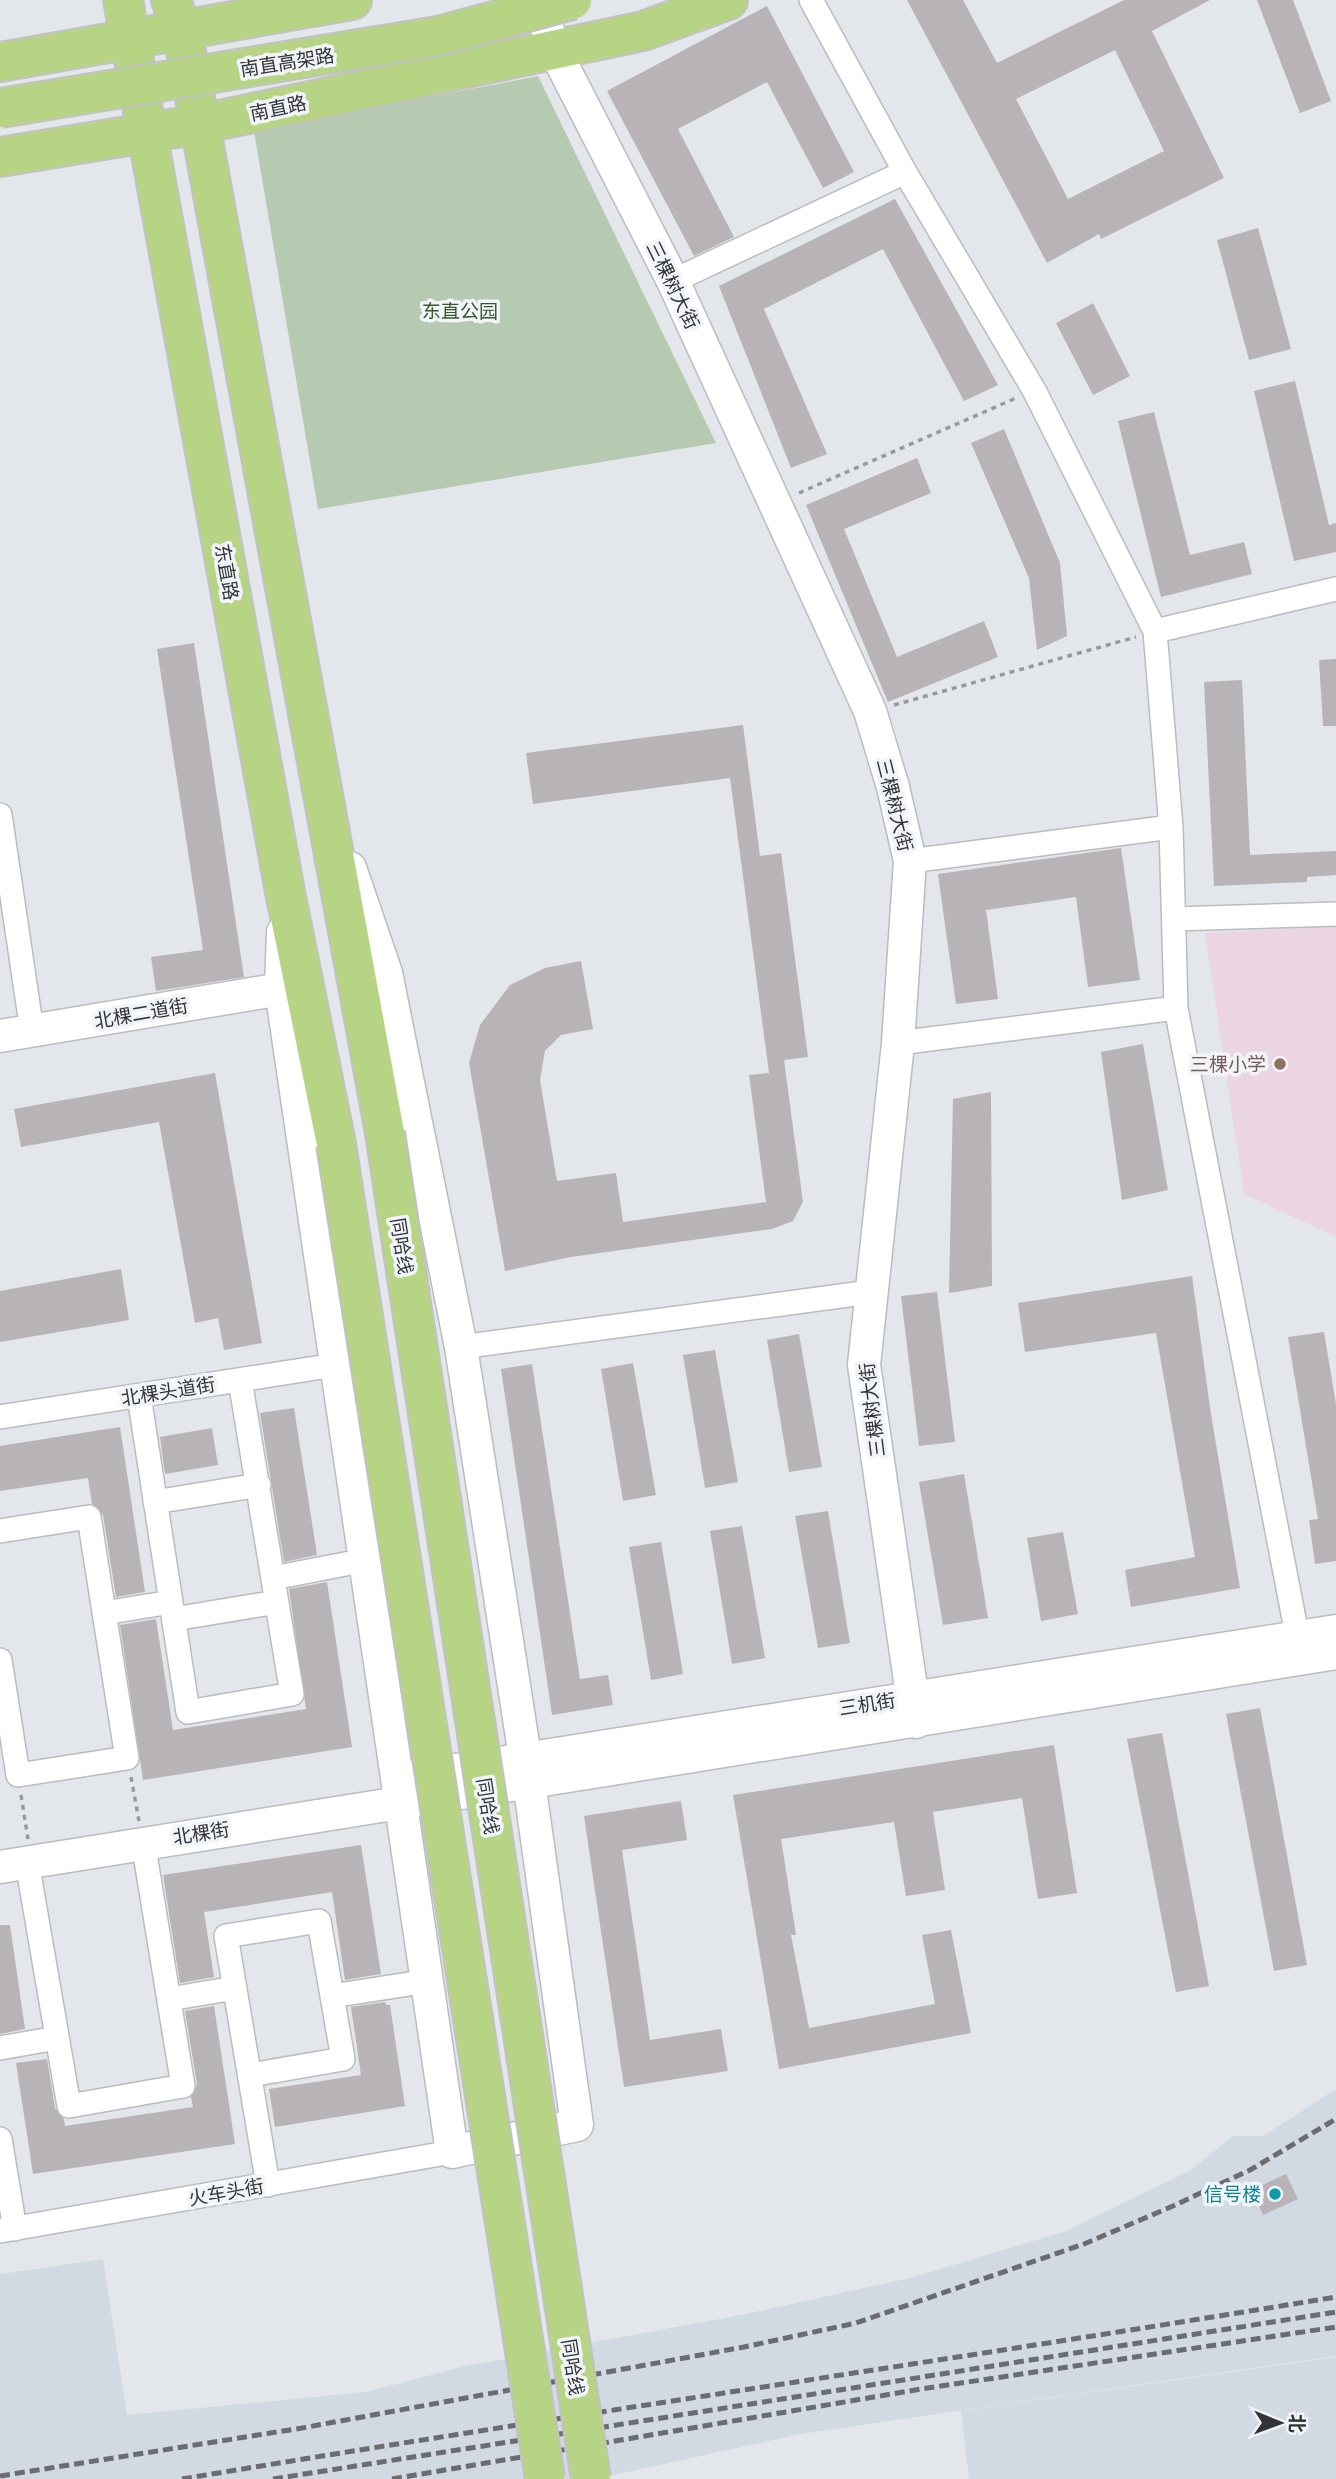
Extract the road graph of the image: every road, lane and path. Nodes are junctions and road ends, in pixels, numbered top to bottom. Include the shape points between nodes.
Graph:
1 (123, 0) edge
2 (352, 0) edge
3 (481, 0) edge
4 (538, 0) edge
5 (572, 0) edge
6 (727, 0) edge
7 (811, 0) edge
8 (660, 3) edge
9 (176, 16) edge
10 (132, 38) junction
11 (554, 49) junction
12 (0, 62) edge
13 (0, 84) edge
14 (0, 108) edge
15 (200, 124) junction
16 (146, 134) junction
17 (0, 157) edge
18 (905, 172) junction
19 (673, 281) junction
20 (1034, 390) junction
21 (774, 504) junction
22 (1336, 589) edge
23 (1155, 631) junction
24 (870, 712) junction
25 (326, 801) junction
26 (0, 815) edge
27 (1171, 827) junction
28 (909, 861) junction
29 (285, 892) junction
30 (1336, 914) edge
31 (1174, 919) junction
32 (281, 989) junction
33 (1176, 1008) junction
34 (32, 1031) junction
35 (0, 1036) edge
36 (898, 1043) junction
37 (870, 1292) junction
38 (461, 1347) junction
39 (335, 1365) junction
40 (240, 1380) junction
41 (139, 1396) junction
42 (0, 1417) edge
43 (259, 1485) junction
44 (155, 1502) junction
45 (0, 1531) edge
46 (366, 1560) junction
47 (274, 1578) junction
48 (277, 1602) junction
49 (172, 1610) junction
50 (104, 1613) junction
51 (1336, 1630) edge
52 (1300, 1647) junction
53 (1336, 1653) edge
54 (0, 1660) edge
55 (914, 1710) junction
56 (127, 1758) junction
57 (527, 1770) junction
58 (18, 1775) junction
59 (400, 1790) junction
60 (143, 1842) junction
61 (20, 1863) edge
62 (428, 1981) junction
63 (235, 1988) junction
64 (332, 1996) junction
65 (169, 2000) junction
66 (57, 2038) junction
67 (0, 2048) edge
68 (250, 2075) junction
69 (0, 2139) edge
70 (452, 2152) junction
71 (268, 2185) junction
72 (7, 2230) edge
73 (545, 2479) edge
74 (590, 2479) edge

1 - 10 highway, 东直路
2 - 9 highway
3 - 13 highway, 南直高架路 via 282,39
4 - 11 main road, 三棵树大街
5 - 14 highway, 南直高架路, bridge via 438,36
6 - 11 highway via 643,31
7 - 18 street
8 - 11 highway
9 - 10 highway
9 - 15 highway
10 - 12 highway
10 - 16 highway, 东直路
11 - 15 highway, 南直路
11 - 19 main road, 三棵树大街
15 - 16 highway, 南直路
15 - 25 highway
16 - 17 highway, 南直路
16 - 29 highway, 东直路
18 - 19 street
18 - 20 street
19 - 21 main road, 三棵树大街
20 - 21 path
20 - 23 street
21 - 24 main road, 三棵树大街
22 - 23 street
23 - 24 path
23 - 27 street
24 - 28 main road, 三棵树大街
25 - 38 main road via 386,973
25 - 74 highway, 同哈线, bridge via 385,1133
26 - 34 street
27 - 28 street
27 - 31 street
28 - 36 main road, 三棵树大街
29 - 32 main road
29 - 73 highway, 东直路, bridge via 336,1144
30 - 31 street
31 - 33 street
32 - 34 main road, 北棵二道街
32 - 39 main road
33 - 36 street
33 - 52 street
34 - 35 main road, 北棵二道街
36 - 37 main road, 三棵树大街
37 - 38 street
37 - 55 main road, 三棵树大街 via 864,1365
38 - 57 main road
39 - 40 street, 北棵头道街
39 - 46 main road
40 - 41 street, 北棵头道街
40 - 43 street
41 - 42 street, 北棵头道街
41 - 44 street
43 - 44 street
43 - 47 street
44 - 49 street
45 - 50 street via 89,1517
46 - 47 street
46 - 59 main road
47 - 48 street
48 - 49 street
48 - 49 street via 292,1694 188,1712
49 - 50 street
50 - 56 street
51 - 52 main road, 三机街
52 - 53 main road, 三机街
52 - 55 main road, 三机街
54 - 58 street
55 - 57 main road, 三机街
56 - 58 street
56 - 60 path
57 - 59 main road, 三机街
57 - 70 main road via 577,2125
58 - 61 path
59 - 60 main road, 北棵街
59 - 62 main road
60 - 61 main road, 北棵街
60 - 65 street
61 - 66 street
62 - 64 street
62 - 70 main road
63 - 64 street via 226,1936 319,1921
63 - 65 street
63 - 68 street
64 - 68 street via 343,2059
65 - 66 street via 183,2086 69,2106
66 - 67 street
68 - 71 street
69 - 72 street
70 - 71 street, 火车头街
71 - 72 street, 火车头街

